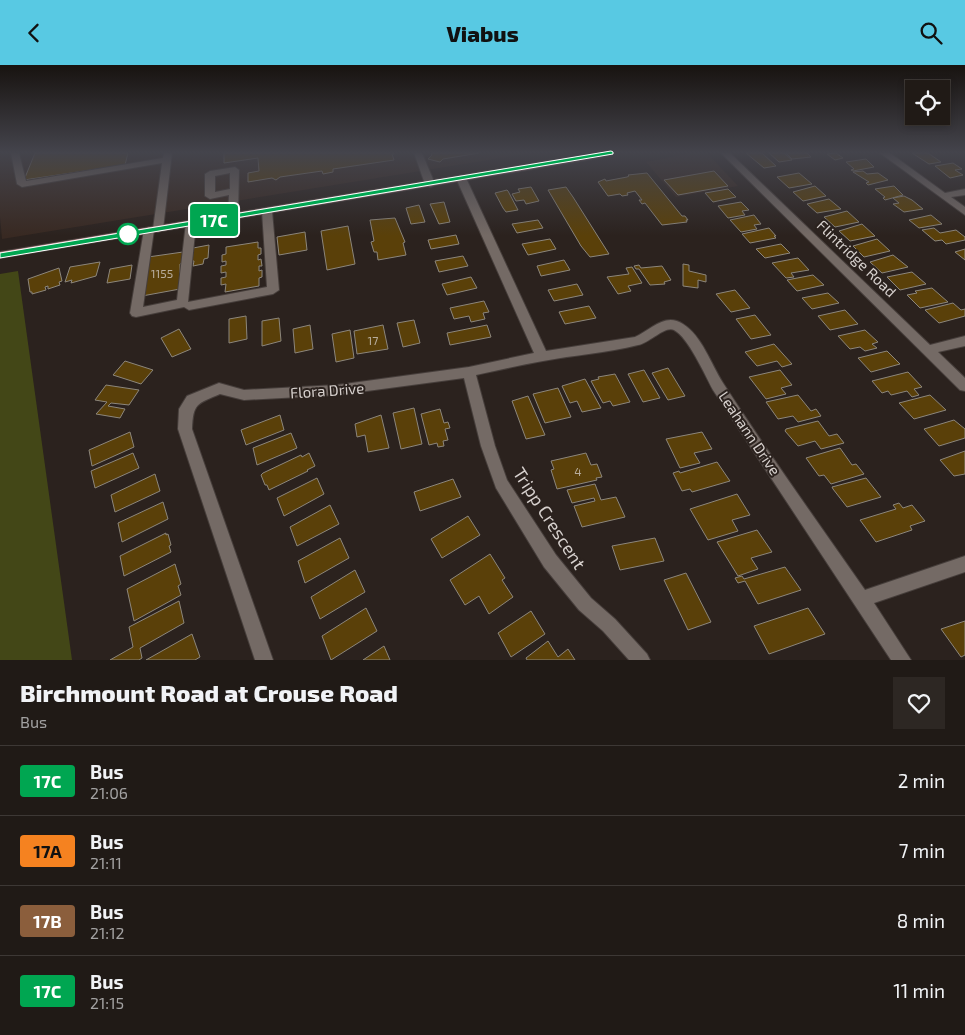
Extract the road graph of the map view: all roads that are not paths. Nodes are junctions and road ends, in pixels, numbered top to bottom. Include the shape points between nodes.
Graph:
1 (21, 181) edge
2 (41, 181) edge
3 (162, 181) edge
4 (429, 181) edge
5 (447, 181) edge
6 (462, 181) edge
7 (754, 181) edge
8 (922, 181) edge
9 (430, 184) junction
10 (234, 191) dead end
11 (965, 192) edge
12 (943, 196) junction
13 (267, 211) junction
14 (965, 212) edge
15 (233, 216) junction
16 (190, 223) junction
17 (153, 230) junction
18 (0, 255) edge
19 (189, 306) dead end
20 (965, 341) edge
21 (928, 350) junction
22 (542, 357) junction
23 (469, 372) junction
24 (965, 386) edge
25 (965, 564) edge
26 (862, 599) junction
27 (264, 660) edge
28 (642, 660) edge
29 (902, 660) edge

1 - 2 street via 22,184
3 - 17 street
4 - 9 street
5 - 9 main road
6 - 22 street
7 - 21 street, Flintridge Road
8 - 12 street
9 - 13 main road
10 - 15 street
11 - 12 street
12 - 14 street
13 - 15 main road
13 - 19 street via 273,290
15 - 16 main road
16 - 17 main road
16 - 17 street via 182,303 136,313
17 - 18 main road
20 - 21 street
21 - 24 street, Flintridge Road
22 - 23 street, Flora Drive
22 - 26 street, Leahann Drive via 637,341 660,325 678,326 694,341 718,386
23 - 27 street, Flora Drive via 337,390 244,395 219,389 192,400 186,409 185,429
23 - 28 street, Tripp Crescent via 501,483 550,561 585,604
25 - 26 street
26 - 29 street, Leahann Drive

